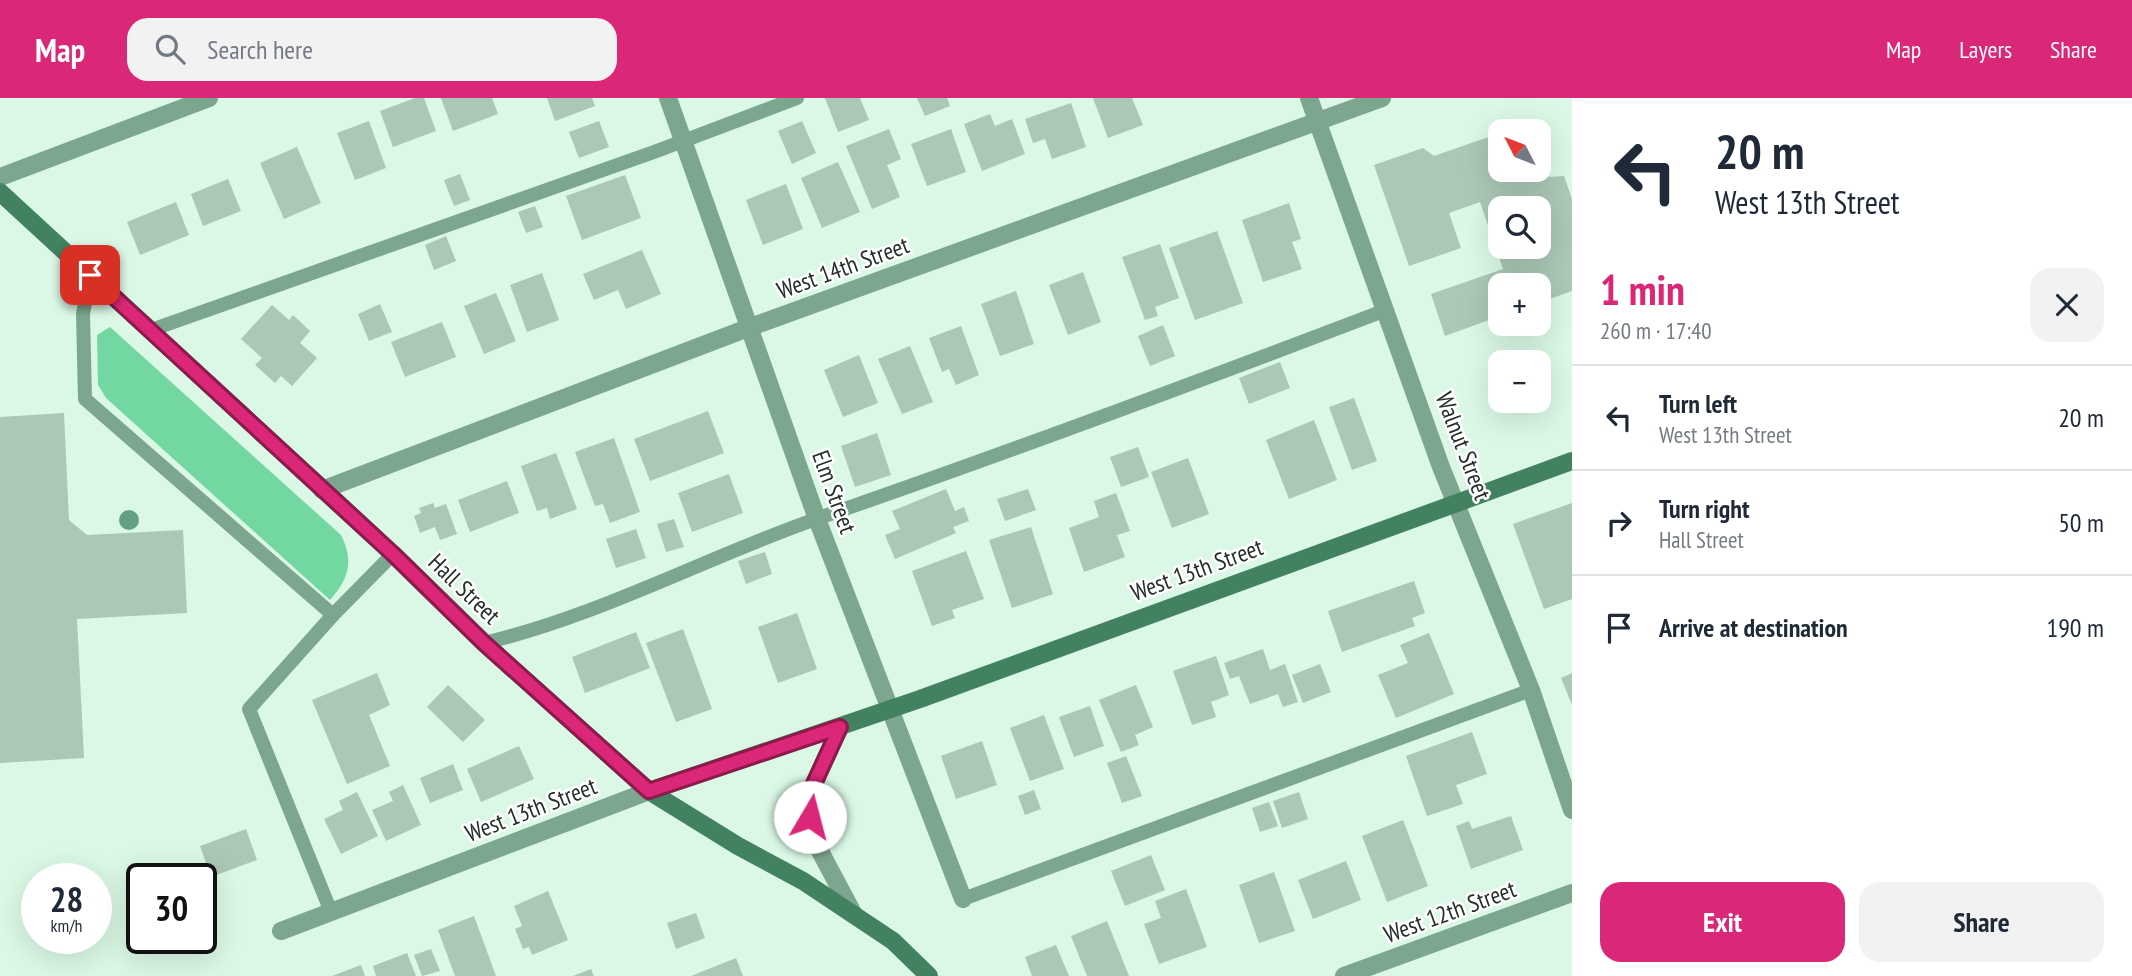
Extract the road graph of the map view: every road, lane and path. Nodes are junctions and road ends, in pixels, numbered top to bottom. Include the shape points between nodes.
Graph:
1 (209, 98) edge
2 (668, 98) edge
3 (797, 98) edge
4 (1309, 98) edge
5 (1382, 98) edge
6 (1317, 121) junction
7 (683, 140) junction
8 (0, 177) edge
9 (0, 192) edge
10 (90, 275) junction
11 (1386, 310) junction
12 (748, 328) junction
13 (151, 330) junction
14 (1572, 461) edge
15 (322, 490) junction
16 (1457, 500) junction
17 (817, 519) junction
18 (393, 554) junction
19 (332, 615) junction
20 (484, 643) junction
21 (1531, 690) junction
22 (891, 709) junction
23 (840, 727) junction
24 (649, 791) junction
25 (1572, 810) edge
26 (1572, 893) edge
27 (963, 899) joint
28 (331, 912) junction
29 (854, 915) junction
30 (281, 931) dead end
31 (929, 976) edge
32 (1344, 976) edge

1 - 8 street
2 - 7 street, Elm Street
3 - 7 lane
4 - 6 street, Walnut Street
5 - 6 street, West 14th Street
6 - 11 street, Walnut Street
6 - 12 street, West 14th Street
7 - 12 street, Elm Street
7 - 13 lane
9 - 10 street, Hall Street
10 - 13 street, Hall Street
10 - 19 lane via 83,314 85,398
11 - 16 street, Walnut Street
11 - 17 lane
12 - 15 street, West 14th Street
12 - 17 street, Elm Street
13 - 15 street, Hall Street
14 - 16 street, West 13th Street
15 - 18 street, Hall Street
16 - 21 street, Walnut Street
16 - 22 street, West 13th Street
17 - 20 lane via 577,614
17 - 22 street, Elm Street
18 - 19 lane
18 - 20 street, Hall Street
19 - 28 lane via 249,709
20 - 24 street, Hall Street
21 - 25 street, Walnut Street
21 - 27 lane
22 - 23 street, West 13th Street
22 - 27 street, Elm Street
23 - 24 street, West 13th Street
23 - 29 street via 807,799 812,836
24 - 28 street, West 13th Street
24 - 29 street, Hall Street
26 - 32 street, West 12th Street
28 - 30 street, West 13th Street
29 - 31 street, Hall Street via 893,941

